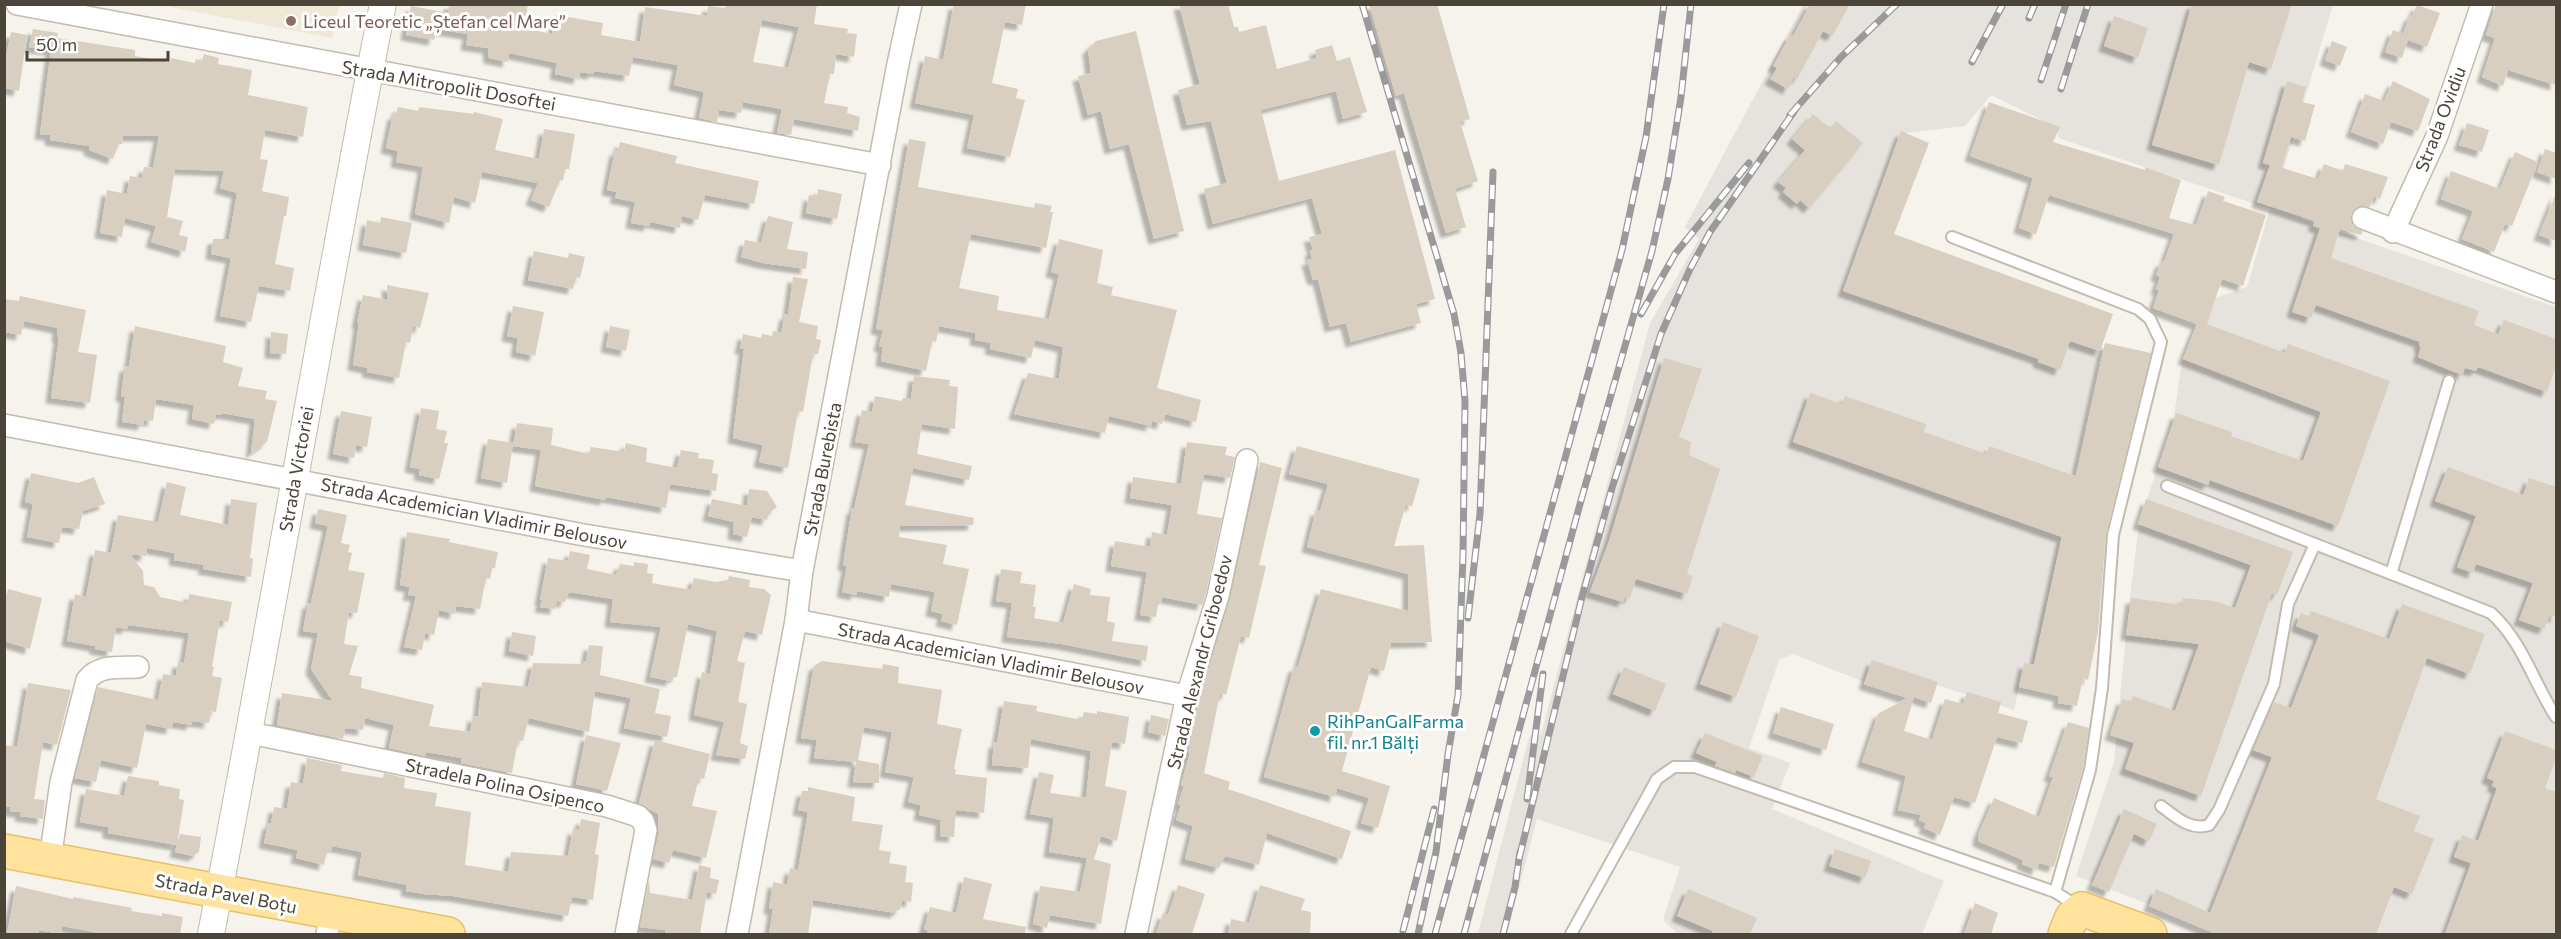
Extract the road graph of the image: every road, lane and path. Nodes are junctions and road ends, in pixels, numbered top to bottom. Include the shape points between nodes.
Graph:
1 (17, 4) edge
2 (383, 4) edge
3 (911, 4) edge
4 (2482, 4) edge
5 (370, 71) junction
6 (880, 165) junction
7 (2363, 218) dead end
8 (2393, 231) junction
9 (1952, 237) dead end
10 (2556, 292) edge
11 (2449, 381) dead end
12 (4, 425) edge
13 (1248, 460) dead end
14 (295, 480) junction
15 (2167, 486) dead end
16 (2315, 544) junction
17 (802, 571) junction
18 (2391, 574) junction
19 (795, 620) junction
20 (138, 667) dead end
21 (1187, 696) junction
22 (2556, 717) edge
23 (250, 733) junction
24 (2161, 806) dead end
25 (4, 851) edge
26 (50, 860) junction
27 (220, 892) junction
28 (2067, 912) edge
29 (329, 924) edge
30 (212, 934) edge
31 (448, 934) edge
32 (626, 934) edge
33 (737, 934) edge
34 (1136, 934) edge
35 (1571, 934) edge
36 (2150, 934) edge

1 - 5 street, Strada Mitropolit Dosoftei
2 - 5 street, Strada Victoriei
3 - 6 street, Strada Burebista
4 - 8 street, Strada Ovidiu via 2438,136
5 - 6 street, Strada Mitropolit Dosoftei
5 - 14 street, Strada Victoriei
6 - 17 street, Strada Burebista
7 - 8 street
8 - 10 street
9 - 28 lane via 2138,309 2150,319 2161,342 2113,535 2102,688
11 - 18 lane
12 - 14 street, Strada Academician Vladimir Belousov
13 - 21 street, Strada Alexandr Griboedov via 1218,596
14 - 17 street, Strada Academician Vladimir Belousov
14 - 23 street, Strada Victoriei
15 - 16 lane
16 - 18 lane
16 - 24 lane via 2288,604 2274,684 2219,810 2209,825 2198,828
17 - 19 street, Strada Burebista
18 - 22 lane via 2491,614 2505,626 2520,646
19 - 21 street, Strada Academician Vladimir Belousov
19 - 33 street, Strada Burebista
20 - 26 street via 104,668 87,680 61,782
21 - 34 street, Strada Alexandr Griboedov
23 - 27 street, Strada Victoriei
23 - 32 street, Stradela Polina Osipenco via 480,778 638,816 646,830
25 - 26 main road, Strada Pavel Boțu
26 - 27 main road, Strada Pavel Boțu
27 - 29 main road, Strada Pavel Boțu
27 - 30 street, Strada Victoriei
28 - 35 lane via 1695,767 1674,767 1657,779
28 - 36 main road
29 - 31 main road, Strada Pavel Boțu

